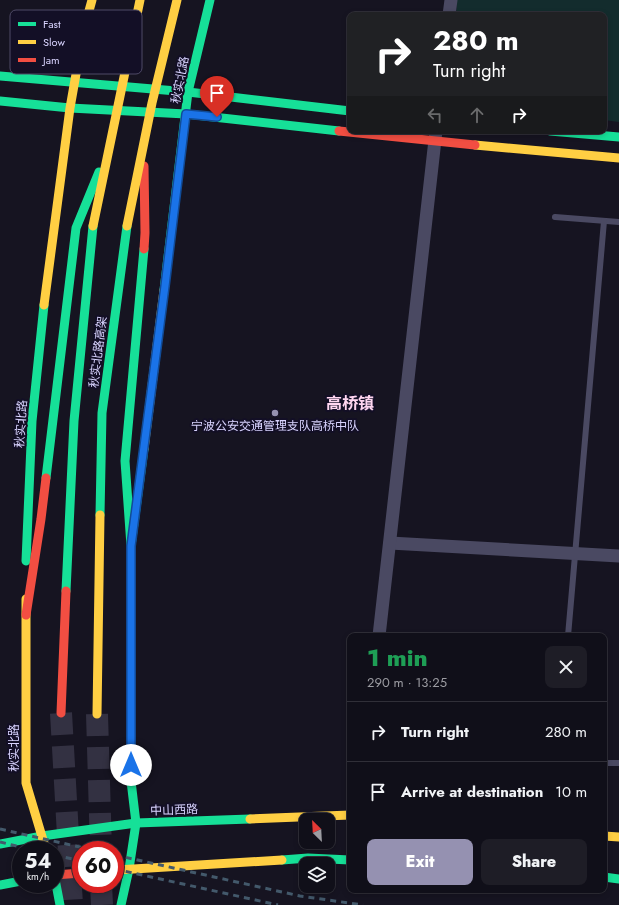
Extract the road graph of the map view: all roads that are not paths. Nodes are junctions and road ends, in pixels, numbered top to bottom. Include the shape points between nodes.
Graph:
1 (92, 0) edge
2 (140, 0) edge
3 (177, 0) edge
4 (210, 0) edge
5 (451, 0) edge
6 (89, 10) edge
7 (138, 10) edge
8 (449, 12) edge
9 (76, 74) edge
10 (125, 74) edge
11 (0, 76) edge
12 (75, 82) junction
13 (188, 92) junction
14 (0, 102) edge
15 (70, 108) junction
16 (347, 111) edge
17 (186, 114) junction
18 (347, 128) edge
19 (412, 134) edge
20 (584, 134) edge
21 (435, 136) edge
22 (619, 137) edge
23 (111, 142) junction
24 (144, 142) junction
25 (619, 158) edge
26 (555, 217) dead end
27 (604, 221) junction
28 (619, 222) edge
29 (390, 543) junction
30 (131, 546) junction
31 (574, 554) junction
32 (619, 556) edge
33 (26, 615) junction
34 (379, 633) edge
35 (568, 633) edge
36 (61, 713) tunnel mouth
37 (97, 714) tunnel mouth
38 (607, 763) edge
39 (619, 763) edge
40 (347, 815) edge
41 (136, 823) junction
42 (42, 836) junction
43 (607, 836) edge
44 (619, 837) edge
45 (43, 841) edge
46 (0, 844) edge
47 (347, 860) edge
48 (124, 869) edge
49 (129, 869) junction
50 (607, 877) edge
51 (619, 879) edge
52 (12, 882) edge
53 (0, 884) edge
54 (58, 893) edge
55 (60, 905) edge
56 (121, 905) edge

1 - 6 main road, 秋实北路
2 - 7 main road, 秋实北路高架, bridge
3 - 24 main road, 秋实北路高架, bridge
4 - 13 main road, 秋实北路
5 - 8 street
9 - 12 main road, 秋实北路
10 - 23 main road, 秋实北路高架, bridge
11 - 12 main road
12 - 13 main road
12 - 15 main road, 秋实北路
13 - 16 main road
13 - 17 main road, 秋实北路
14 - 15 main road
15 - 17 main road
15 - 33 main road, 秋实北路 via 32,421
17 - 18 main road
17 - 30 main road, 秋实北路
19 - 21 main road
20 - 22 main road
21 - 25 main road
21 - 29 street
23 - 33 main road, bridge via 76,228 41,519
23 - 36 main road, 秋实北路高架, bridge via 93,226 74,421
24 - 30 main road, bridge via 145,233 125,461
24 - 37 main road, 秋实北路高架, bridge via 127,226 102,413
26 - 27 lane
27 - 28 lane
27 - 31 lane
29 - 31 street
29 - 34 street
30 - 41 main road, 秋实北路 via 131,781
31 - 32 street
31 - 35 lane
33 - 42 main road, 秋实北路 via 26,783
38 - 39 lane
40 - 41 main road, 中山西路
41 - 42 main road, 中山西路
41 - 49 main road, 秋实北路
42 - 45 main road, 秋实北路
42 - 46 main road, 中山西路
43 - 44 main road
47 - 49 main road via 308,858
48 - 49 main road
49 - 56 main road, 秋实北路
50 - 51 main road
52 - 53 main road
54 - 55 main road

